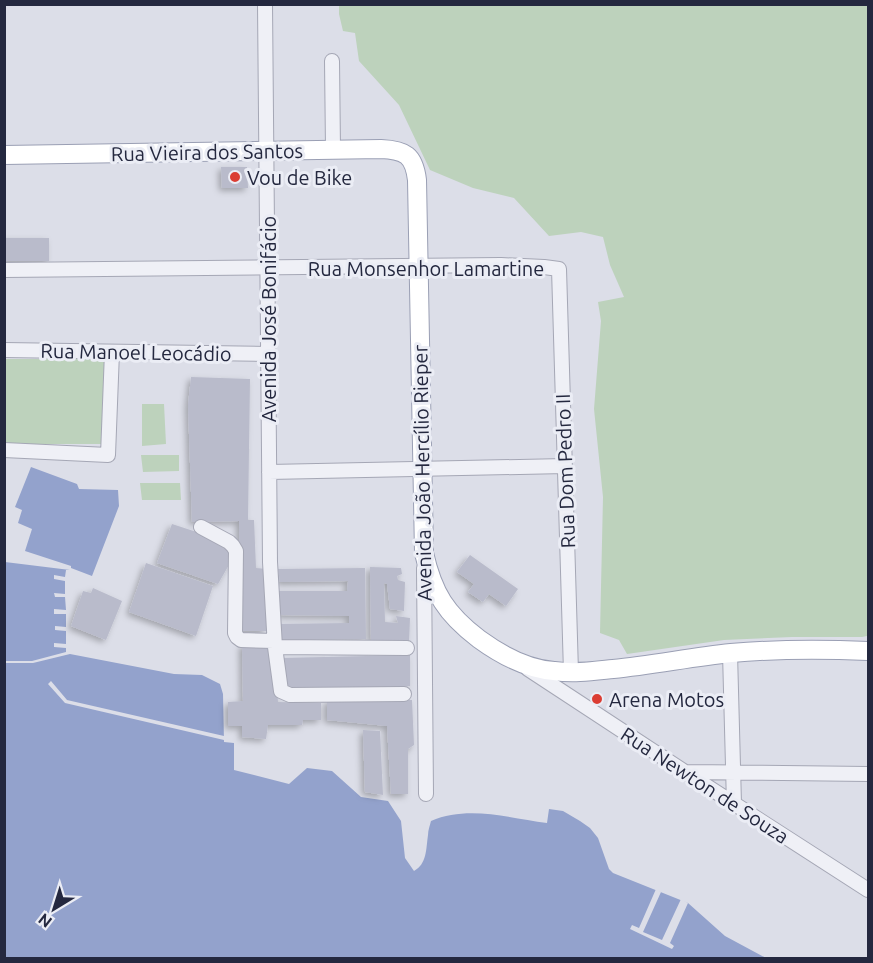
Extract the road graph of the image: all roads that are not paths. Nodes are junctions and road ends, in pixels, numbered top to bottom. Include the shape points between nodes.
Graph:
1 (265, 4) edge
2 (332, 61) dead end
3 (333, 149) junction
4 (266, 151) junction
5 (4, 155) edge
6 (408, 155) joint
7 (418, 266) junction
8 (267, 267) junction
9 (559, 269) joint
10 (4, 270) edge
11 (4, 350) edge
12 (112, 352) junction
13 (268, 354) junction
14 (4, 450) edge
15 (565, 466) junction
16 (422, 469) junction
17 (269, 472) junction
18 (201, 527) dead end
19 (424, 553) junction
20 (275, 644) junction
21 (407, 648) dead end
22 (868, 651) edge
23 (730, 654) junction
24 (516, 661) junction
25 (571, 672) junction
26 (404, 694) dead end
27 (685, 772) junction
28 (734, 772) junction
29 (868, 774) edge
30 (426, 794) dead end
31 (734, 804) junction
32 (868, 890) edge

1 - 4 street, Avenida José Bonifácio
2 - 3 street
3 - 4 main road, Rua Vieira dos Santos
3 - 6 main road, Rua Vieira dos Santos via 393,149
4 - 5 main road, Rua Vieira dos Santos
4 - 8 street, Avenida José Bonifácio
6 - 7 main road, Avenida João Hercílio Rieper via 417,180
7 - 8 street, Rua Monsenhor Lamartine
7 - 9 street, Rua Monsenhor Lamartine
7 - 16 main road, Avenida João Hercílio Rieper
8 - 10 street, Rua Monsenhor Lamartine
8 - 13 street, Avenida José Bonifácio
9 - 15 street, Rua Dom Pedro II
11 - 12 street, Rua Manoel Leocádio
12 - 13 street, Rua Manoel Leocádio
12 - 14 street via 108,455
13 - 17 street, Avenida José Bonifácio
15 - 16 street
15 - 25 street, Rua Dom Pedro II
16 - 17 street
16 - 19 main road, Avenida João Hercílio Rieper
17 - 20 street, Avenida José Bonifácio
18 - 20 street via 229,542 236,551 237,638
19 - 24 main road, Rua Newton de Souza via 433,586 457,621
19 - 30 street, Avenida João Hercílio Rieper
20 - 21 street
20 - 26 street, Avenida José Bonifácio via 281,691 290,696
22 - 23 main road
23 - 25 main road
23 - 28 street
24 - 25 main road
24 - 27 street, Rua Newton de Souza
27 - 28 street
27 - 31 street, Rua Newton de Souza
28 - 29 street
28 - 31 street
31 - 32 street, Rua Newton de Souza

